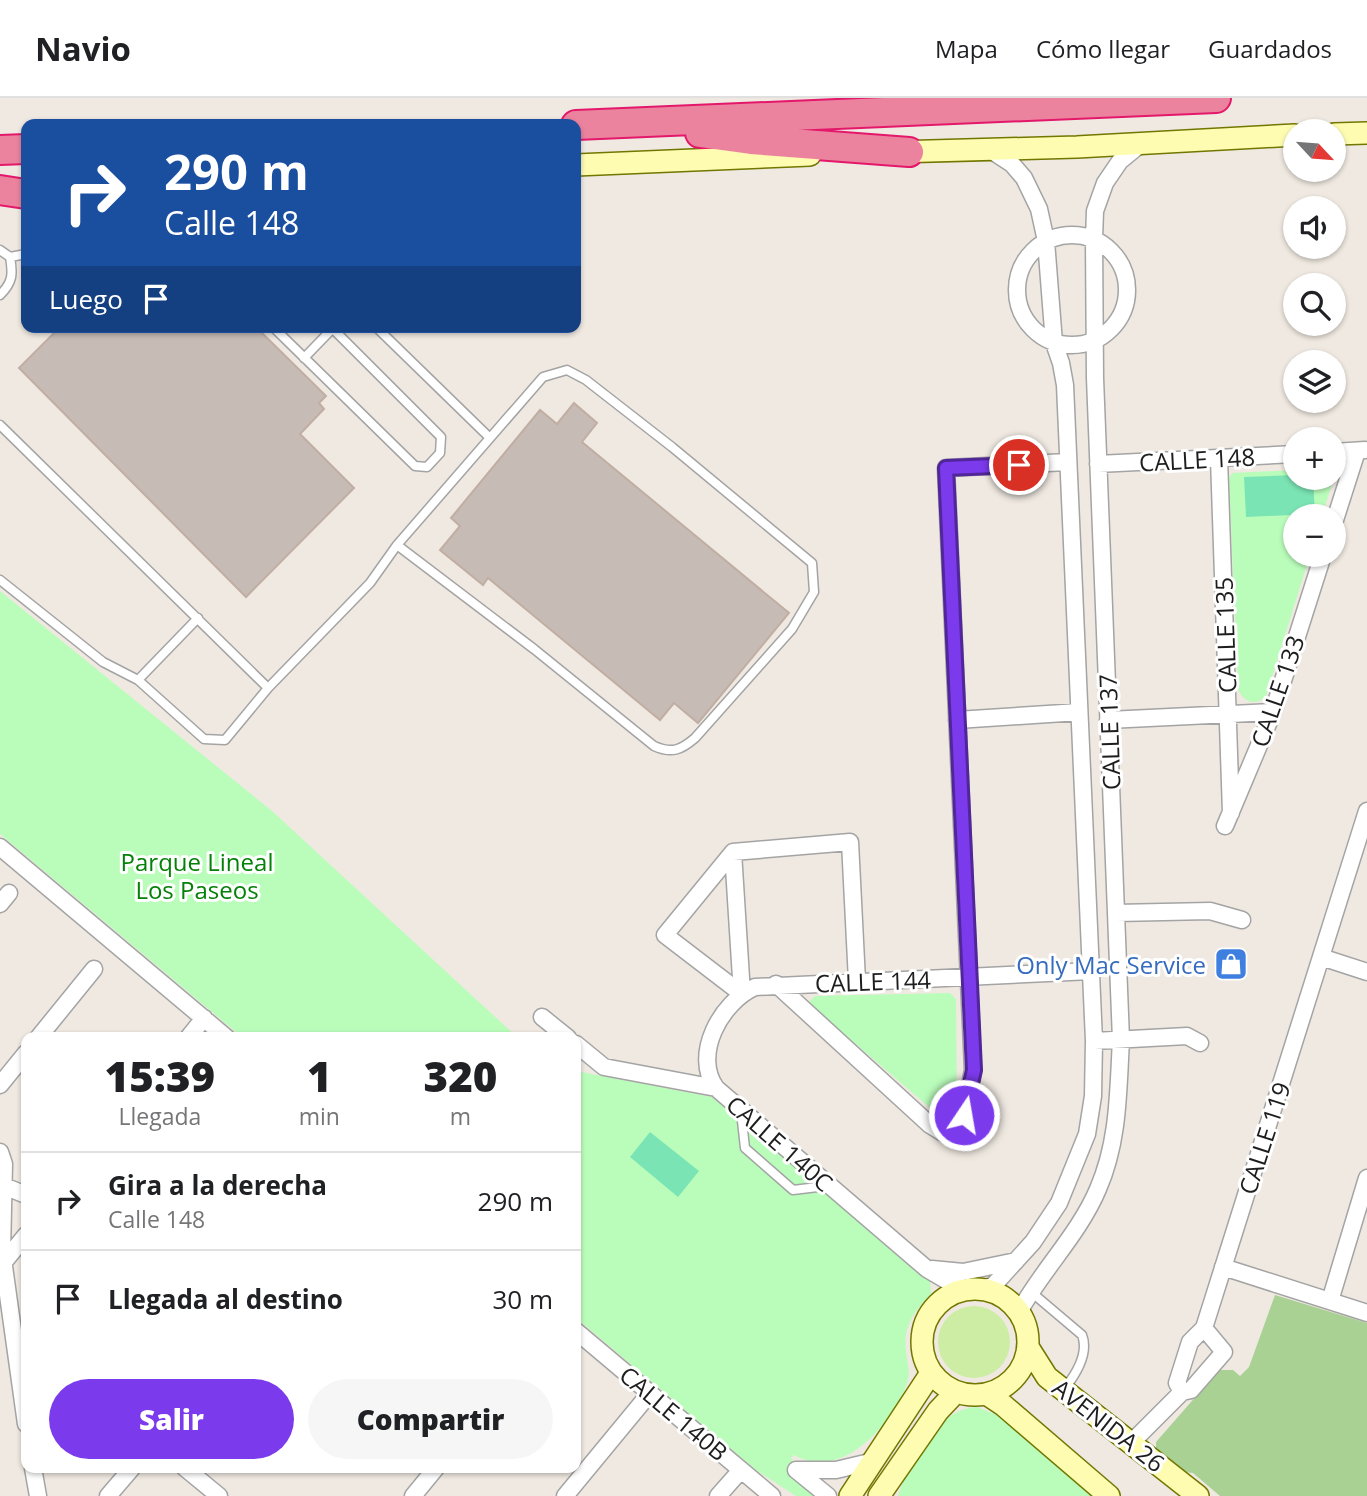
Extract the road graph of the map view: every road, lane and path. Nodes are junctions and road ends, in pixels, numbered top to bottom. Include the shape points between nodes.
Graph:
1 (1216, 98) edge
2 (628, 123) junction
3 (581, 125) edge
4 (1367, 133) edge
5 (1346, 134) edge
6 (1283, 136) edge
7 (1142, 143) junction
8 (21, 149) edge
9 (989, 149) junction
10 (0, 150) edge
11 (909, 152) junction
12 (581, 165) edge
13 (0, 192) edge
14 (21, 194) edge
15 (1094, 239) junction
16 (1046, 241) junction
17 (0, 250) edge
18 (21, 255) edge
19 (9, 257) junction
20 (0, 295) edge
21 (279, 333) edge
22 (328, 333) edge
23 (338, 333) edge
24 (382, 333) edge
25 (1096, 340) junction
26 (1054, 343) junction
27 (304, 358) junction
28 (0, 425) edge
29 (489, 438) junction
30 (1362, 450) edge
31 (1283, 455) edge
32 (1219, 458) junction
33 (1068, 462) junction
34 (1098, 464) junction
35 (1341, 504) edge
36 (397, 545) junction
37 (1319, 567) edge
38 (0, 580) edge
39 (198, 618) junction
40 (1105, 627) junction
41 (1076, 630) junction
42 (138, 680) junction
43 (268, 688) junction
44 (1079, 712) junction
45 (1273, 712) junction
46 (1228, 713) junction
47 (957, 720) junction
48 (1108, 720) junction
49 (1367, 811) edge
50 (1112, 817) junction
51 (1084, 819) junction
52 (1228, 819) joint
53 (0, 847) edge
54 (733, 852) junction
55 (1116, 913) junction
56 (1242, 920) dead end
57 (1321, 957) junction
58 (94, 969) dead end
59 (1091, 971) junction
60 (1367, 972) edge
61 (968, 977) junction
62 (857, 981) junction
63 (776, 984) junction
64 (741, 994) junction
65 (542, 1017) dead end
66 (204, 1018) junction
67 (43, 1032) edge
68 (193, 1032) edge
69 (220, 1032) edge
70 (561, 1032) edge
71 (1121, 1040) junction
72 (1094, 1041) junction
73 (1200, 1043) dead end
74 (581, 1048) edge
75 (21, 1059) edge
76 (0, 1085) edge
77 (716, 1088) junction
78 (741, 1110) junction
79 (0, 1152) edge
80 (1367, 1178) edge
81 (829, 1185) junction
82 (4, 1186) junction
83 (21, 1193) edge
84 (21, 1241) edge
85 (1016, 1261) junction
86 (4, 1262) junction
87 (1223, 1267) junction
88 (927, 1269) junction
89 (971, 1289) junction
90 (1030, 1292) junction
91 (1330, 1301) junction
92 (1019, 1312) junction
93 (1367, 1312) edge
94 (1204, 1328) junction
95 (581, 1335) edge
96 (1028, 1347) junction
97 (931, 1373) junction
98 (21, 1383) edge
99 (1063, 1390) junction
100 (1182, 1392) junction
101 (650, 1393) junction
102 (955, 1393) junction
103 (988, 1395) junction
104 (1131, 1443) junction
105 (874, 1461) junction
106 (741, 1470) junction
107 (34, 1473) edge
108 (128, 1473) edge
109 (191, 1473) edge
110 (432, 1473) edge
111 (887, 1491) edge
112 (38, 1496) edge
113 (108, 1496) edge
114 (219, 1496) edge
115 (413, 1496) edge
116 (565, 1496) edge
117 (718, 1496) edge
118 (772, 1496) edge
119 (828, 1496) edge
120 (850, 1496) edge
121 (1109, 1496) edge
122 (1198, 1496) edge

1 - 2 highway
2 - 3 highway
2 - 11 highway via 751,140
4 - 5 street
6 - 7 street
7 - 9 street
7 - 15 street, CALLE 137 via 1120,161 1105,183 1095,211
8 - 10 highway
9 - 11 street
9 - 16 street, CALLE 137 via 1012,164 1029,185
11 - 12 street
13 - 14 highway
15 - 16 street via 1062,235
15 - 25 street, CALLE 137
15 - 25 street via 1121,263 1126,280 1121,316
16 - 26 street, CALLE 137
16 - 26 street via 1031,252 1016,285 1025,321
17 - 19 lane
18 - 19 lane
19 - 20 lane via 13,275
21 - 27 lane
22 - 27 lane
23 - 27 lane via 441,437 440,453 427,467 415,466
24 - 29 lane
25 - 26 street via 1068,346
25 - 34 street, CALLE 137
26 - 33 street, CALLE 137 via 1065,385
28 - 39 lane
29 - 36 lane
29 - 36 lane via 542,377 567,370 597,388 806,557 812,563 814,592 792,629 695,738 684,748 664,750
30 - 35 street
31 - 32 street, CALLE 148
32 - 34 street, CALLE 148
32 - 46 street, CALLE 135
33 - 41 street, CALLE 137
33 - 47 street via 946,468
34 - 40 street, CALLE 137
36 - 43 lane via 370,583
37 - 45 street, CALLE 133
38 - 42 lane via 103,662
39 - 42 lane
39 - 43 lane
40 - 41 street
40 - 48 street, CALLE 137
41 - 44 street, CALLE 137
42 - 43 lane via 204,739 225,740
44 - 47 street
44 - 51 street, CALLE 137
45 - 46 street
45 - 52 street, CALLE 133
46 - 48 street
46 - 52 street, CALLE 135
47 - 61 street
48 - 50 street, CALLE 137
49 - 57 street, CALLE 119
50 - 51 street
50 - 55 street, CALLE 137
51 - 59 street, CALLE 137
53 - 66 street
54 - 62 street via 850,842
54 - 64 street
54 - 64 street via 665,936
55 - 56 street via 1210,911
55 - 71 street, CALLE 137
57 - 60 street
57 - 87 street, CALLE 119
58 - 67 street
59 - 61 street, CALLE 144
59 - 72 street, CALLE 137
61 - 62 street, CALLE 144
61 - 63 street via 974,1070 964,1115 952,1133 938,1131 924,1120
62 - 63 street, CALLE 144
63 - 64 street, CALLE 144
64 - 77 street via 724,1012 708,1052 707,1072
65 - 70 street
66 - 68 street
66 - 69 street
71 - 72 street
71 - 73 street via 1186,1037
71 - 90 street, CALLE 137 via 1116,1127 1098,1190
72 - 85 street, CALLE 137 via 1093,1096 1084,1144 1059,1203
74 - 77 street, CALLE 140C via 604,1067
75 - 76 street
77 - 78 street, CALLE 140C
78 - 81 street, CALLE 140C
78 - 81 lane via 745,1148 793,1190
79 - 82 street
80 - 91 street
81 - 88 street, CALLE 140C
82 - 83 street
82 - 86 street
84 - 86 street
85 - 88 street via 963,1272
85 - 89 street, CALLE 137 via 993,1286
86 - 98 street
87 - 91 street
87 - 94 street, CALLE 119
88 - 89 street, CALLE 140C
89 - 92 street via 995,1292
89 - 97 street via 949,1295 928,1316 921,1345
90 - 92 street, CALLE 137
90 - 99 lane via 1082,1335 1085,1343
91 - 93 street
92 - 96 street
94 - 100 street, CALLE 119 via 1190,1342 1177,1383
94 - 100 street via 1224,1352 1191,1390
95 - 101 street, CALLE 140B
96 - 99 street, AVENIDA 26 via 1043,1373
96 - 103 street via 1016,1378
97 - 102 street
97 - 105 street
99 - 104 street, AVENIDA 26
100 - 104 street
101 - 106 street, CALLE 140B
101 - 116 street
102 - 103 street
102 - 111 street via 938,1411
103 - 121 street, AVENIDA 26
104 - 122 street, AVENIDA 26
105 - 119 street via 836,1471 796,1470
105 - 120 street
106 - 117 street
106 - 118 street, CALLE 140B
107 - 112 street
108 - 113 street
109 - 114 street
110 - 115 street

